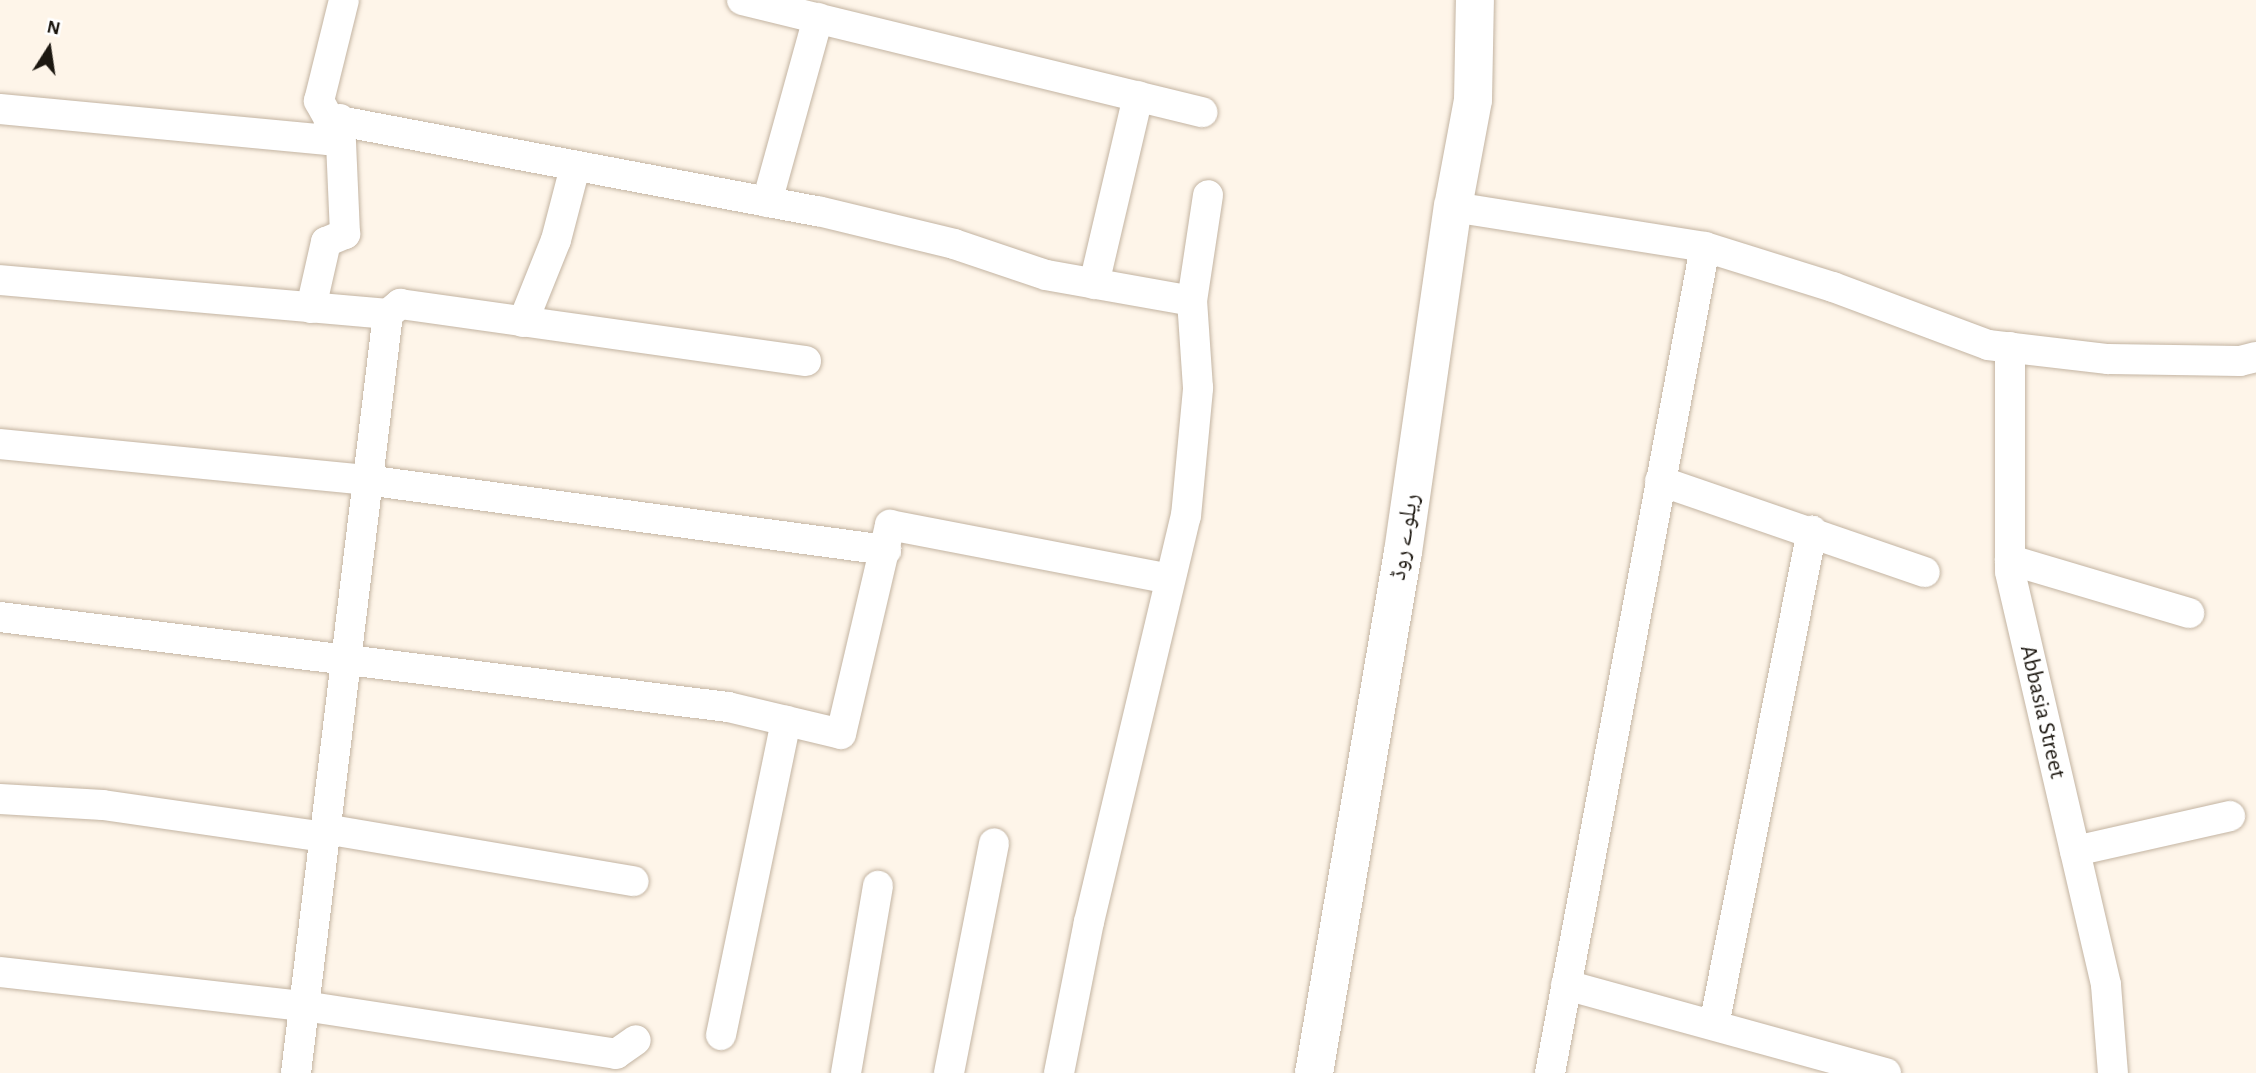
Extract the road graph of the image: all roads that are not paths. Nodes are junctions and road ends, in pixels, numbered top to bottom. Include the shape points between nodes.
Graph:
1 (344, 0) edge
2 (742, 0) edge
3 (1475, 0) edge
4 (818, 19) junction
5 (1138, 96) junction
6 (0, 109) edge
7 (1203, 111) dead end
8 (335, 119) junction
9 (575, 167) junction
10 (1208, 195) dead end
11 (767, 202) junction
12 (1453, 207) junction
13 (1705, 247) junction
14 (0, 280) edge
15 (1094, 284) junction
16 (1192, 301) junction
17 (311, 308) junction
18 (388, 314) junction
19 (523, 322) junction
20 (2010, 347) junction
21 (2256, 357) edge
22 (806, 360) dead end
23 (0, 444) edge
24 (366, 480) junction
25 (1660, 481) junction
26 (1812, 531) junction
27 (886, 550) junction
28 (2010, 560) junction
29 (1925, 572) dead end
30 (1170, 579) junction
31 (2189, 613) dead end
32 (0, 617) edge
33 (345, 658) junction
34 (786, 721) junction
35 (0, 799) edge
36 (2230, 816) dead end
37 (325, 833) junction
38 (994, 843) dead end
39 (2075, 851) junction
40 (634, 881) dead end
41 (878, 886) dead end
42 (0, 972) edge
43 (1566, 985) junction
44 (304, 1006) junction
45 (1714, 1025) junction
46 (721, 1035) dead end
47 (636, 1040) dead end
48 (296, 1073) edge
49 (846, 1073) edge
50 (949, 1073) edge
51 (1059, 1073) edge
52 (1314, 1073) edge
53 (1550, 1073) edge
54 (1886, 1073) edge
55 (2113, 1073) edge

1 - 8 street via 319,101
2 - 4 street
3 - 12 main road, ریلوے روڈ via 1473,100
4 - 5 street
4 - 11 street
5 - 7 street
5 - 15 street
6 - 8 street via 328,140
8 - 9 street
8 - 17 street via 345,234 326,242
9 - 11 street
9 - 19 street via 556,240
10 - 16 street
11 - 15 street via 954,244 1046,275
12 - 13 street
12 - 52 main road, ریلوے روڈ via 1403,552
13 - 20 street via 1833,287 1988,345
13 - 25 street
14 - 17 street
15 - 16 street
16 - 30 street via 1198,388 1186,516
17 - 18 street
18 - 19 street via 400,304
18 - 24 street
19 - 22 street
20 - 21 street via 2120,359 2241,361
20 - 28 street, Abbasia Street
23 - 24 street
24 - 27 street
24 - 33 street
25 - 26 street
25 - 43 street
26 - 29 street
26 - 45 street
27 - 30 street via 890,525
27 - 34 street via 841,734
28 - 31 street
28 - 39 street, Abbasia Street
30 - 51 street
32 - 33 street
33 - 34 street via 728,708
33 - 37 street
34 - 46 street
35 - 37 street via 103,806
36 - 39 street
37 - 40 street
37 - 44 street
38 - 50 street
39 - 55 street, Abbasia Street via 2106,985
41 - 49 street
42 - 44 street
43 - 45 street
43 - 53 street
44 - 47 street via 616,1054
44 - 48 street
45 - 54 street

